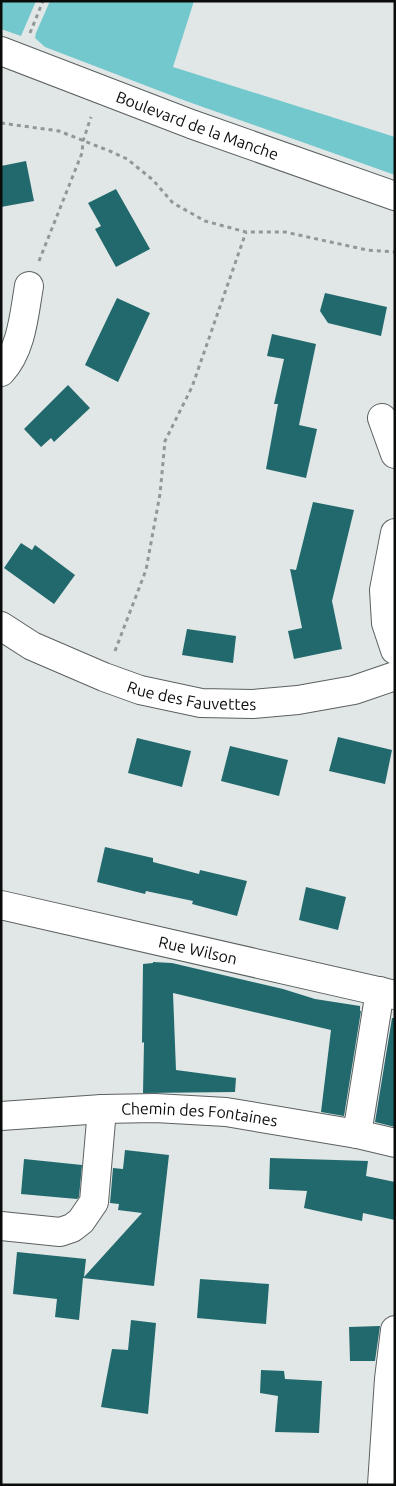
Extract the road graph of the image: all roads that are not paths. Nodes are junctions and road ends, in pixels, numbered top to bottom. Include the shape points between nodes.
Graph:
1 (1, 51) edge
2 (395, 196) edge
3 (29, 286) road end
4 (1, 372) edge
5 (382, 418) dead end
6 (395, 454) edge
7 (395, 533) edge
8 (1, 626) edge
9 (395, 650) edge
10 (395, 676) edge
11 (1, 905) edge
12 (387, 993) edge
13 (102, 1108) junction
14 (1, 1116) edge
15 (357, 1134) junction
16 (395, 1143) edge
17 (1, 1226) edge
18 (395, 1330) edge
19 (382, 1485) edge

1 - 2 street, Boulevard de la Manche via 191,124
3 - 4 street via 17,348
5 - 6 street
7 - 9 street via 384,590 386,623
8 - 10 street, Rue des Fauvettes via 32,646 104,677 140,690 201,703 253,704 298,700 354,690
11 - 12 street, Rue Wilson
12 - 15 street
13 - 14 street, Chemin des Fontaines
13 - 15 street, Chemin des Fontaines via 226,1112
13 - 17 street via 94,1202 81,1221 60,1232
15 - 16 street, Chemin des Fontaines
18 - 19 street

